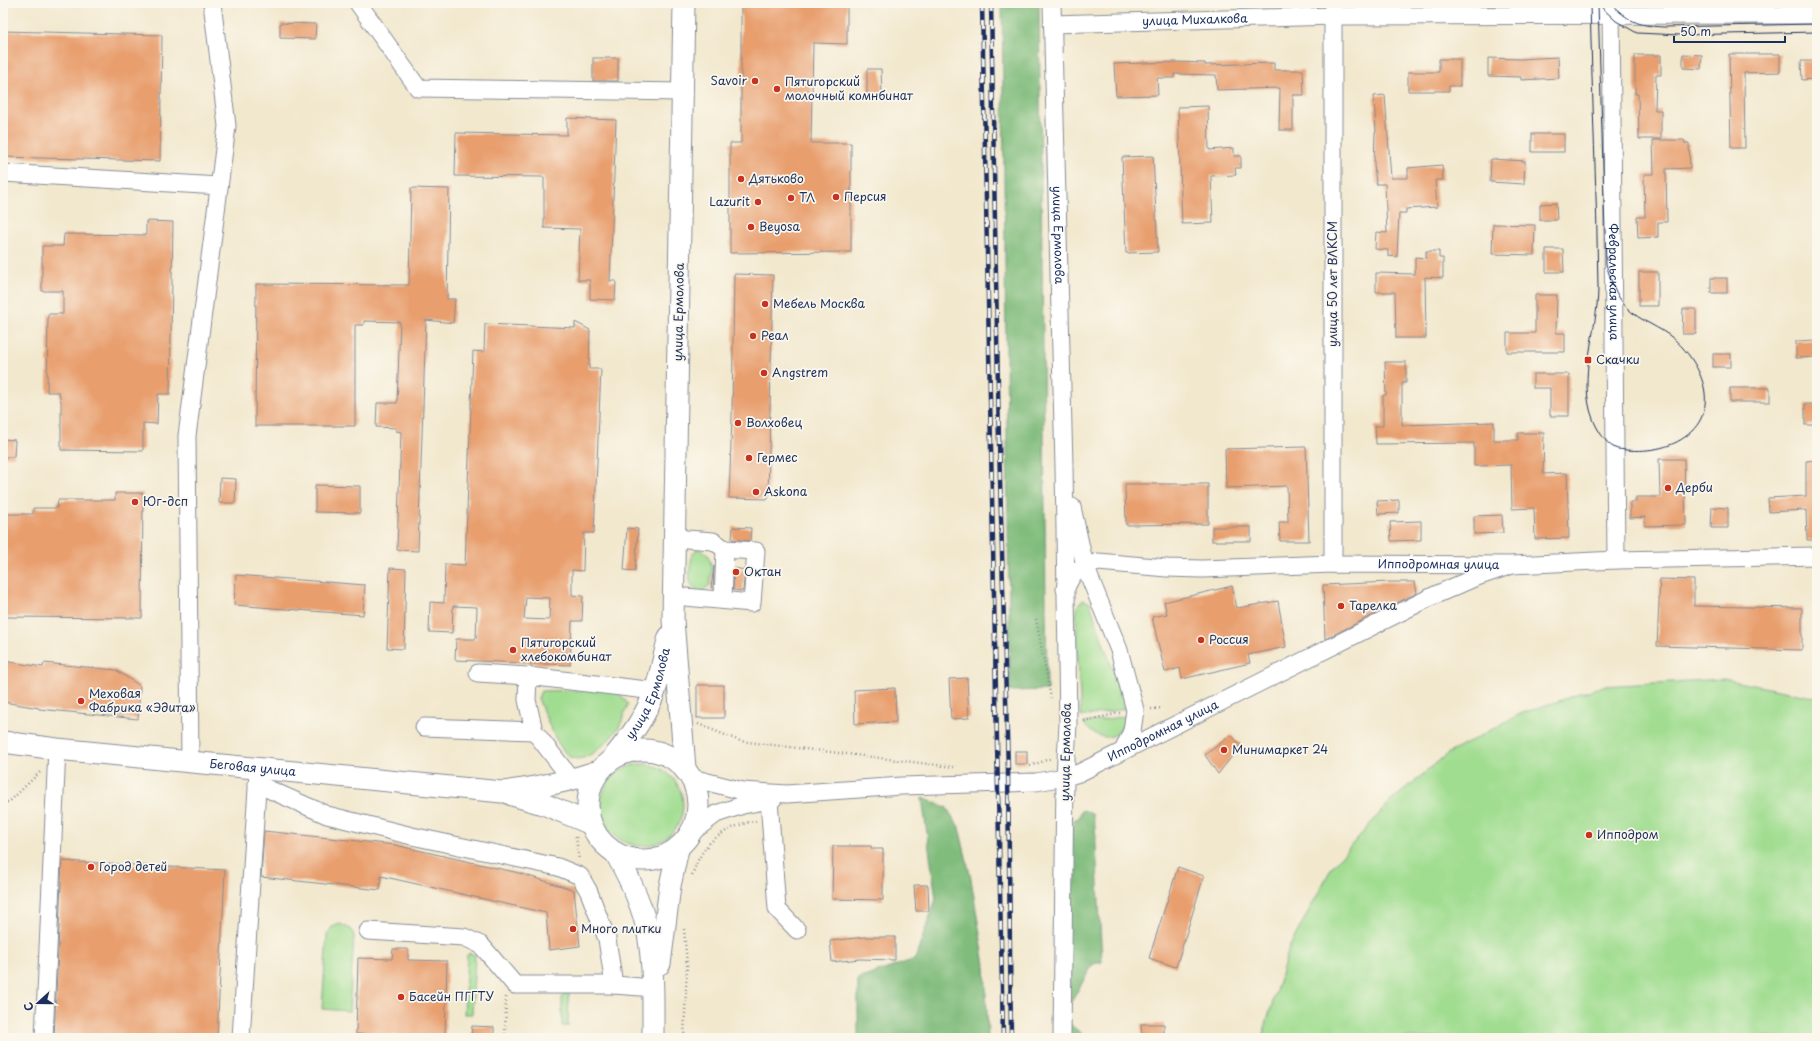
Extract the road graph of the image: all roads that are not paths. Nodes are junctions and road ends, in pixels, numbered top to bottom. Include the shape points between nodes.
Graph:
1 (212, 3) edge
2 (358, 3) edge
3 (684, 3) edge
4 (1052, 3) edge
5 (1334, 10) edge
6 (1612, 10) edge
7 (1817, 15) edge
8 (1052, 24) junction
9 (682, 92) junction
10 (3, 173) edge
11 (219, 186) junction
12 (1064, 466) junction
13 (674, 538) junction
14 (725, 549) junction
15 (1817, 556) edge
16 (1616, 560) junction
17 (1333, 564) junction
18 (1512, 565) junction
19 (1085, 566) junction
20 (1065, 590) junction
21 (674, 596) junction
22 (723, 600) junction
23 (673, 620) junction
24 (478, 674) dead end
25 (528, 676) junction
26 (655, 691) junction
27 (424, 727) dead end
28 (534, 731) junction
29 (3, 742) edge
30 (1124, 751) junction
31 (57, 756) junction
32 (190, 762) junction
33 (606, 765) junction
34 (689, 773) junction
35 (257, 776) junction
36 (1065, 777) junction
37 (572, 780) junction
38 (502, 792) junction
39 (787, 794) junction
40 (769, 800) junction
41 (591, 824) junction
42 (692, 833) junction
43 (678, 849) junction
44 (616, 854) junction
45 (797, 930) dead end
46 (368, 931) dead end
47 (614, 985) junction
48 (654, 988) junction
49 (44, 1038) edge
50 (241, 1038) edge
51 (654, 1038) edge
52 (1062, 1038) edge

1 - 11 street via 227,126
2 - 9 street via 418,88
3 - 9 main road, улица Ермолова
4 - 8 street, улица Ермолова
5 - 6 street, улица Михалкова
5 - 8 street, улица Михалкова
5 - 17 street, улица 50 лет ВЛКСМ
6 - 7 street, улица Михалкова
6 - 16 street, Февральская улица
8 - 12 street, улица Ермолова
9 - 13 main road, улица Ермолова
10 - 11 street
11 - 32 street via 187,436
12 - 19 street, улица Ермолова
12 - 20 street, улица Ермолова
13 - 14 street via 713,541
13 - 21 main road, улица Ермолова
14 - 22 street
14 - 22 street via 756,551 752,603
15 - 16 street, Ипподромная улица
16 - 18 street, Ипподромная улица
17 - 18 street, Ипподромная улица
17 - 19 street, Ипподромная улица via 1202,569 1098,562
18 - 30 street, Ипподромная улица via 1433,596
19 - 20 street via 1077,570
19 - 30 street, улица Ермолова via 1119,650 1135,710 1132,731
20 - 36 street, улица Ермолова via 1068,724
21 - 22 street
21 - 23 main road, улица Ермолова
23 - 26 main road, улица Ермолова
23 - 34 main road, улица Ермолова via 681,716
24 - 25 street
25 - 26 street
25 - 28 street via 528,700
26 - 33 main road, улица Ермолова via 630,738
27 - 28 street
28 - 37 street
29 - 31 main road, Беговая улица
30 - 36 street, Ипподромная улица
31 - 32 main road, Беговая улица
31 - 49 street
32 - 35 main road, Беговая улица
33 - 34 main road, улица Ермолова via 627,752 644,750 676,760
33 - 37 main road, Беговая улица
33 - 41 main road, улица Ермолова via 592,783 588,797
34 - 39 street, Ипподромная улица via 743,791
34 - 42 main road, улица Ермолова via 698,802 697,818
35 - 38 main road, Беговая улица
35 - 47 street via 327,815 558,867 580,876 607,939
35 - 50 street
36 - 39 street, Ипподромная улица via 1036,782 902,786
36 - 52 street, улица Ермолова
37 - 38 main road, Беговая улица
38 - 41 main road, Беговая улица via 546,805
39 - 40 street, Ипподромная улица
40 - 42 street, Ипподромная улица via 743,804 716,814
40 - 45 street via 777,909
41 - 44 main road, улица Ермолова via 597,836
42 - 43 main road, улица Ермолова
43 - 44 main road, улица Ермолова via 664,857 648,861 632,860
43 - 51 main road, улица Ермолова via 662,941
44 - 48 main road, улица Ермолова via 633,886 648,932
46 - 47 street via 464,937 481,945 515,985
47 - 48 street
48 - 51 main road, улица Ермолова

